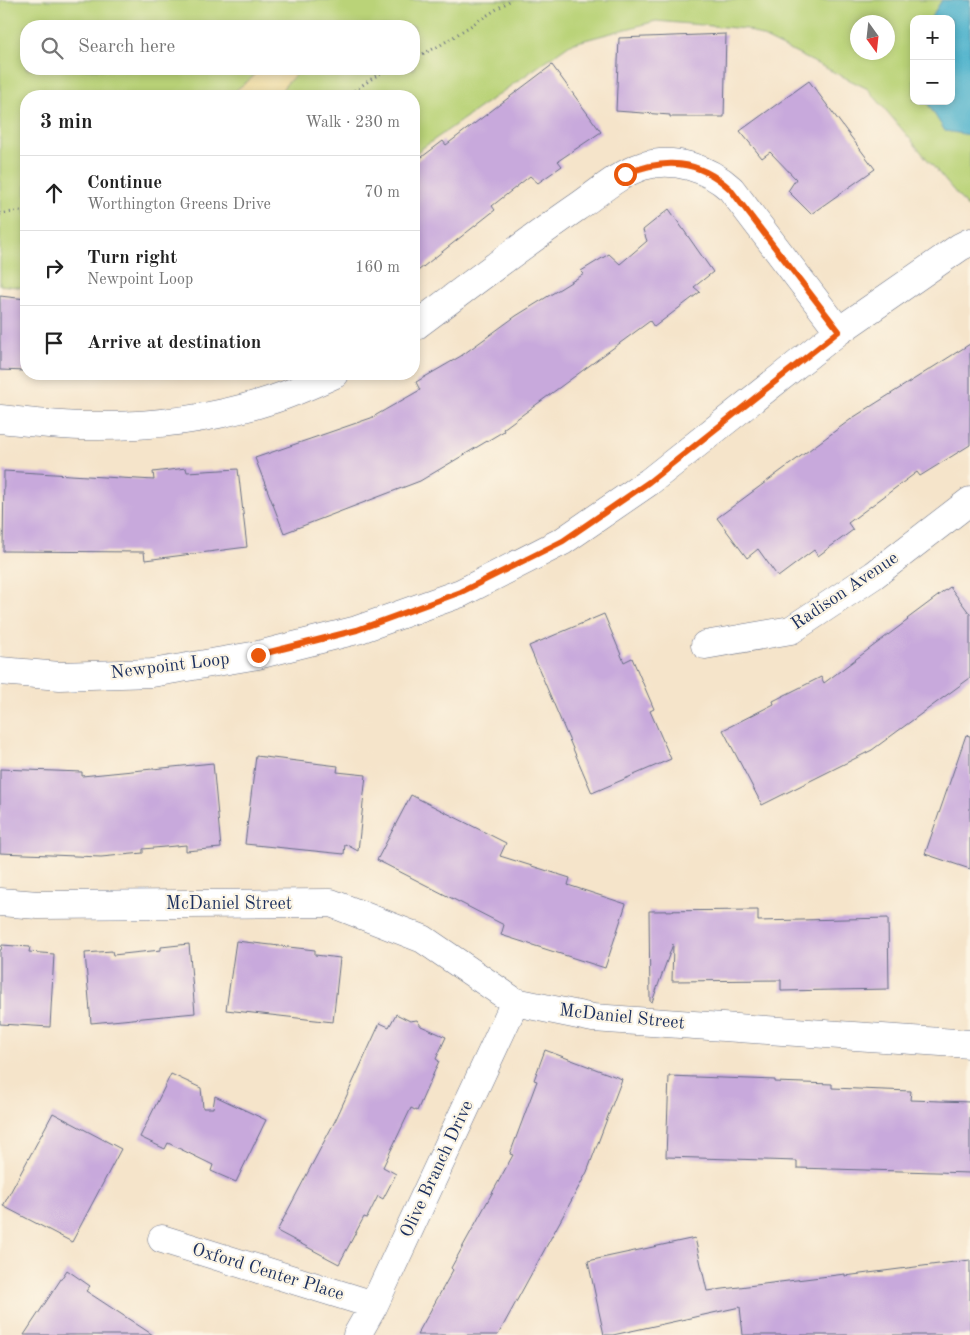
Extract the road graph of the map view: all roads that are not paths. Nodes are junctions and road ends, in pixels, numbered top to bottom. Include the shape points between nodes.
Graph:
1 (970, 242) edge
2 (420, 322) edge
3 (839, 331) junction
4 (320, 380) edge
5 (0, 419) edge
6 (970, 501) edge
7 (705, 645) dead end
8 (0, 671) edge
9 (0, 902) edge
10 (515, 1002) junction
11 (970, 1044) edge
12 (162, 1239) dead end
13 (374, 1304) junction
14 (357, 1335) edge

1 - 3 street, Newpoint Loop
2 - 3 street via 525,243 625,174 643,166 674,163 706,172 730,189
3 - 8 street, Newpoint Loop via 649,482 563,541 461,592 357,630 258,655 152,673 60,676
4 - 5 street via 269,401 184,421 140,426 85,426
6 - 7 street, Radison Avenue via 874,575 791,630
9 - 10 street, McDaniel Street via 38,905 331,903 423,939
10 - 11 street, McDaniel Street via 593,1018
10 - 13 street, Olive Branch Drive
12 - 13 street, Oxford Center Place
13 - 14 street, Olive Branch Drive

